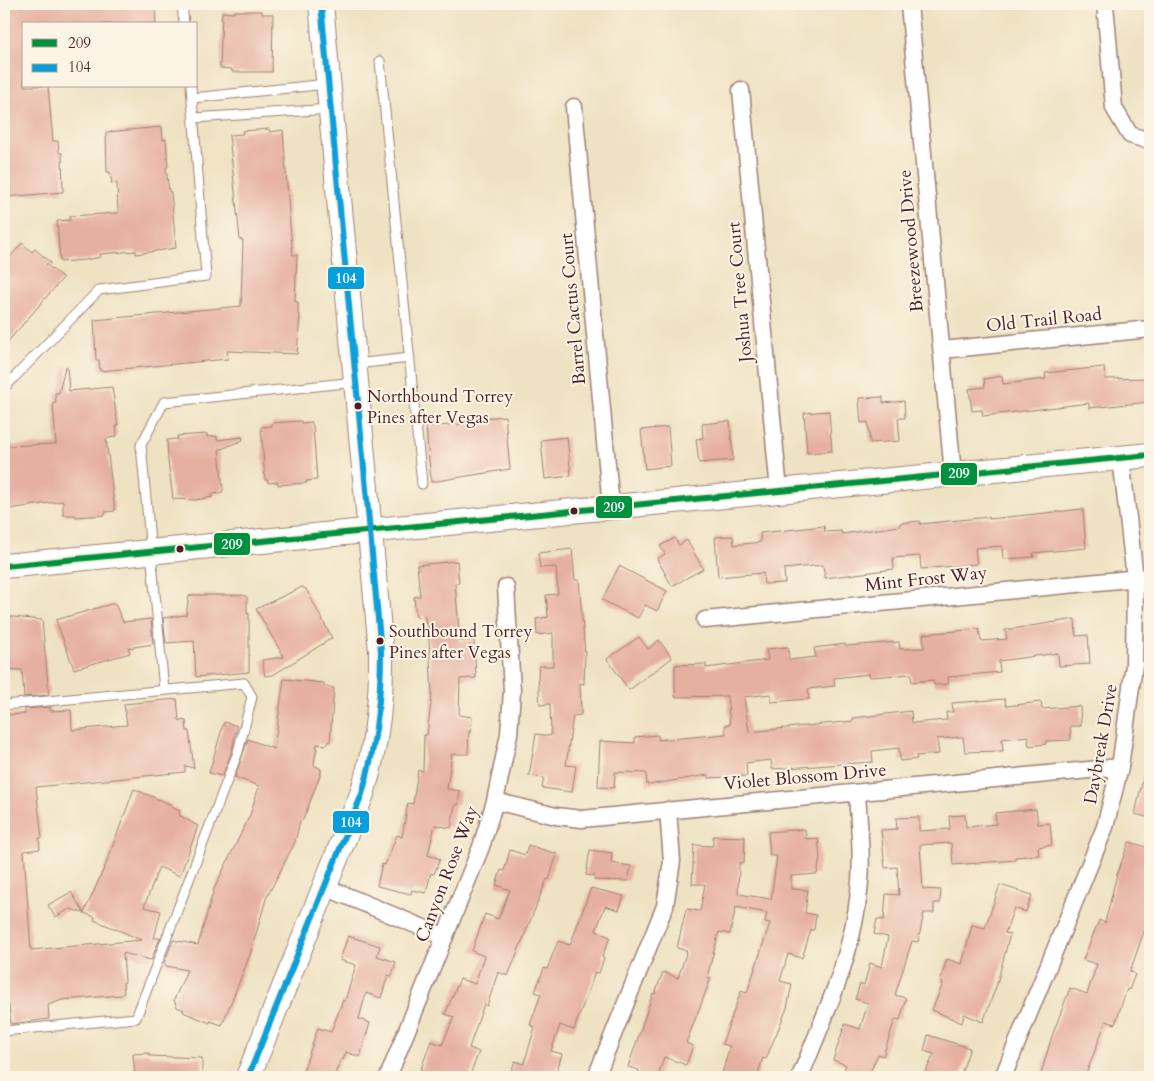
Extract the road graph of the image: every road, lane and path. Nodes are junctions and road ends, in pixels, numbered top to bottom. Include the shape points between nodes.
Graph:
1 (182, 4) edge
2 (321, 4) edge
3 (909, 4) edge
4 (1105, 4) edge
5 (184, 22) edge
6 (380, 61) dead end
7 (328, 84) junction
8 (191, 88) edge
9 (741, 90) dead end
10 (193, 98) junction
11 (574, 107) dead end
12 (330, 109) junction
13 (194, 118) junction
14 (1150, 141) edge
15 (1150, 329) edge
16 (942, 350) junction
17 (410, 358) junction
18 (354, 373) junction
19 (4, 388) edge
20 (1150, 455) edge
21 (1121, 458) junction
22 (953, 474) junction
23 (422, 484) dead end
24 (779, 490) junction
25 (611, 507) junction
26 (369, 530) junction
27 (151, 551) junction
28 (4, 566) edge
29 (1143, 578) edge
30 (506, 587) dead end
31 (705, 620) dead end
32 (164, 690) junction
33 (4, 705) edge
34 (1120, 768) junction
35 (856, 793) junction
36 (495, 801) junction
37 (668, 810) junction
38 (325, 887) junction
39 (445, 938) junction
40 (4, 1031) edge
41 (248, 1077) edge
42 (388, 1077) edge
43 (596, 1077) edge
44 (800, 1077) edge
45 (1003, 1077) edge

1 - 5 lane
2 - 7 main road
3 - 16 street, Breezewood Drive
4 - 14 street via 1114,108 1130,135
6 - 17 lane
7 - 10 lane
7 - 12 main road
8 - 10 lane
9 - 24 street, Joshua Tree Court
10 - 13 lane
11 - 25 street, Barrel Cactus Court
12 - 13 lane
12 - 18 main road
13 - 19 lane via 206,276 99,290
15 - 16 street, Old Trail Road
16 - 22 street, Breezewood Drive
17 - 18 lane
17 - 23 lane
18 - 26 main road
18 - 27 lane via 164,402 141,445
20 - 21 main road
21 - 22 main road
21 - 29 street, Daybreak Drive
22 - 24 main road
24 - 25 main road
25 - 26 main road
26 - 27 main road
26 - 38 main road via 381,651 379,718 373,758 362,794
27 - 28 main road
27 - 32 lane
29 - 31 street, Mint Frost Way
29 - 34 street, Daybreak Drive
30 - 36 street, Canyon Rose Way via 512,691 509,734
32 - 33 lane
32 - 40 lane via 244,683 252,697 238,752 136,1018
34 - 35 street, Violet Blossom Drive
34 - 45 street, Daybreak Drive via 1105,827
35 - 37 street, Violet Blossom Drive
35 - 44 street via 860,891 852,936 840,979
36 - 37 street, Violet Blossom Drive via 582,819
36 - 39 street, Canyon Rose Way via 481,847
37 - 43 street via 672,861 665,906
38 - 39 street
38 - 41 main road
39 - 42 street, Canyon Rose Way

